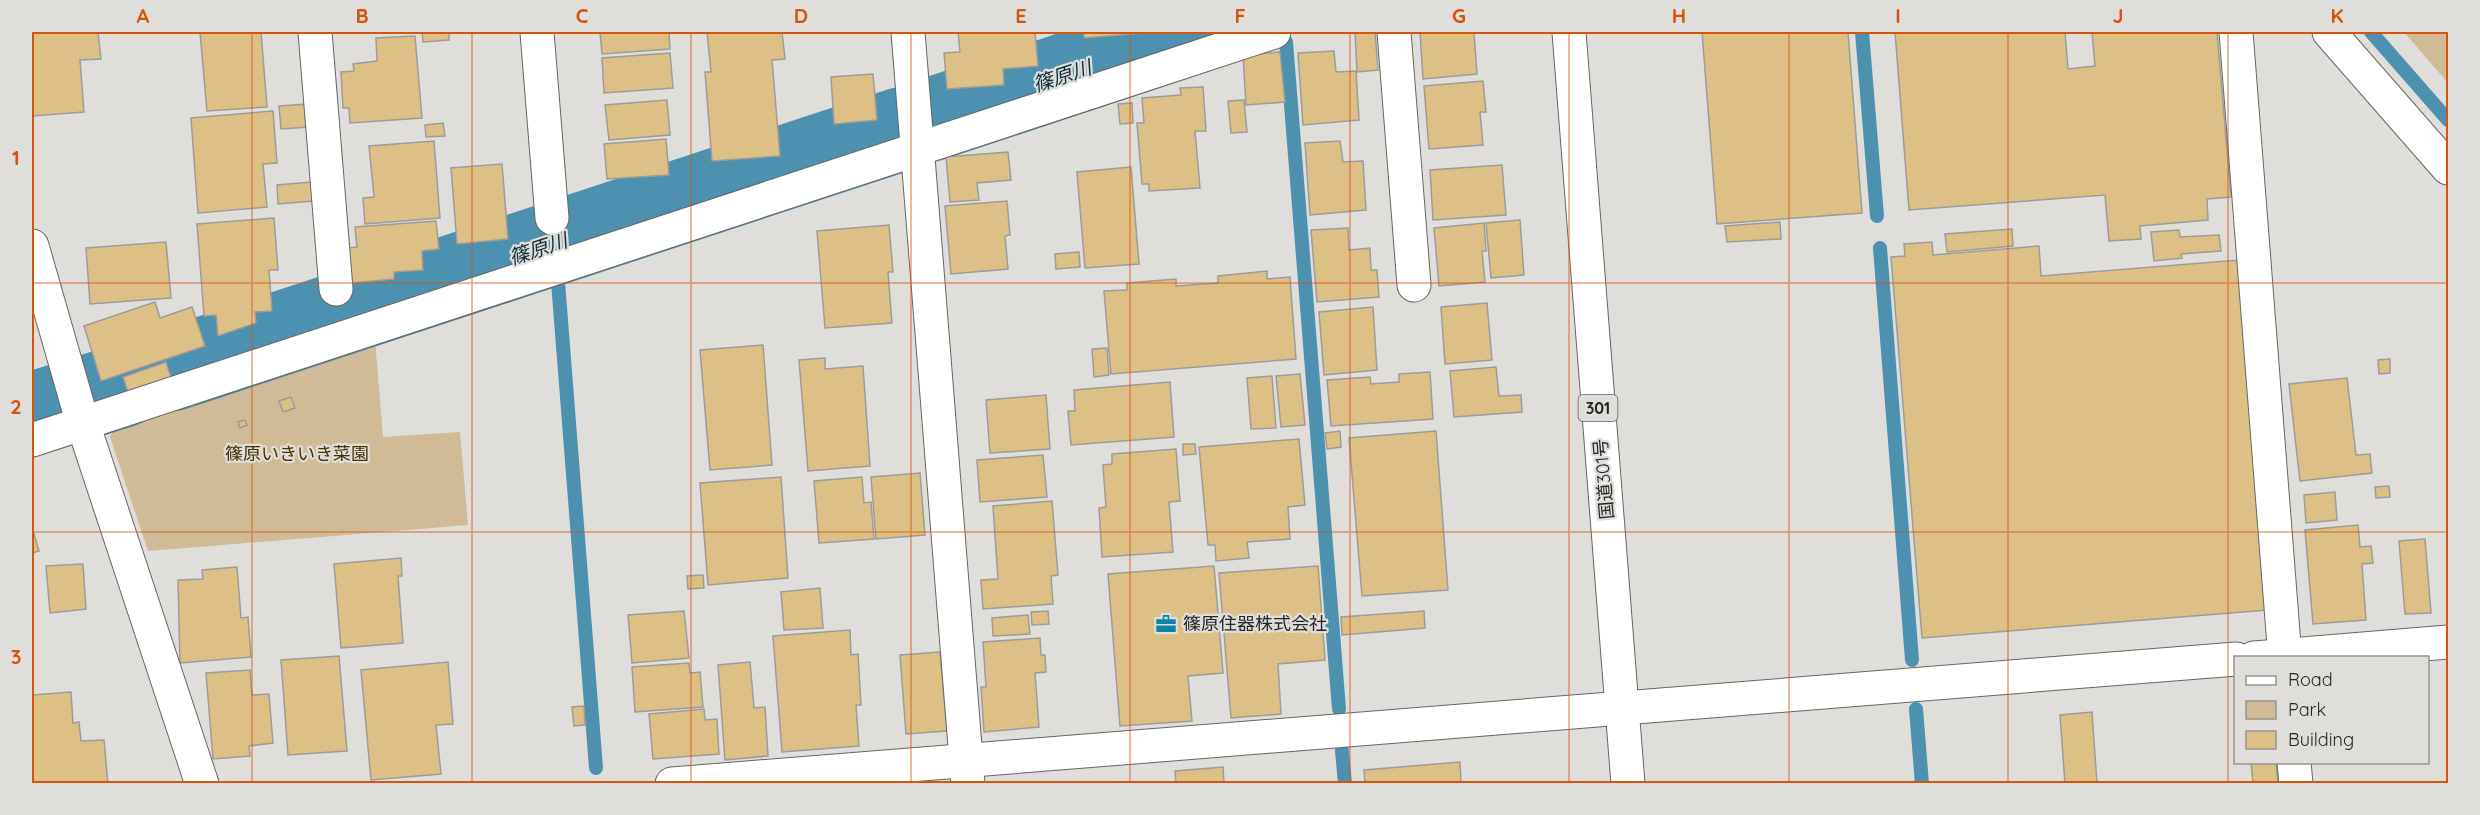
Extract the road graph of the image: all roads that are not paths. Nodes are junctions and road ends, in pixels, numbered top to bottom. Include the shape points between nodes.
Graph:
1 (315, 32) edge
2 (537, 32) edge
3 (908, 32) edge
4 (1274, 32) edge
5 (1394, 32) edge
6 (1569, 32) edge
7 (2236, 32) edge
8 (2329, 32) edge
9 (918, 149) junction
10 (2448, 168) edge
11 (552, 218) dead end
12 (32, 246) edge
13 (1414, 285) dead end
14 (336, 290) dead end
15 (79, 408) junction
16 (32, 440) edge
17 (2448, 642) edge
18 (2275, 656) edge
19 (2287, 656) edge
20 (2234, 659) edge
21 (1622, 708) junction
22 (2294, 764) edge
23 (968, 772) edge
24 (202, 783) edge
25 (672, 783) edge
26 (1628, 783) edge
27 (2295, 783) edge

1 - 14 main road
2 - 11 main road
3 - 9 main road
4 - 9 main road
5 - 13 main road
6 - 21 main road, 国道301号 / 301
7 - 18 main road
8 - 10 main road
9 - 15 main road
9 - 23 main road
12 - 15 main road
15 - 16 main road
15 - 24 main road
17 - 19 main road
20 - 21 main road
21 - 23 main road
21 - 26 main road, 国道301号 / 301
22 - 27 main road
23 - 25 main road

